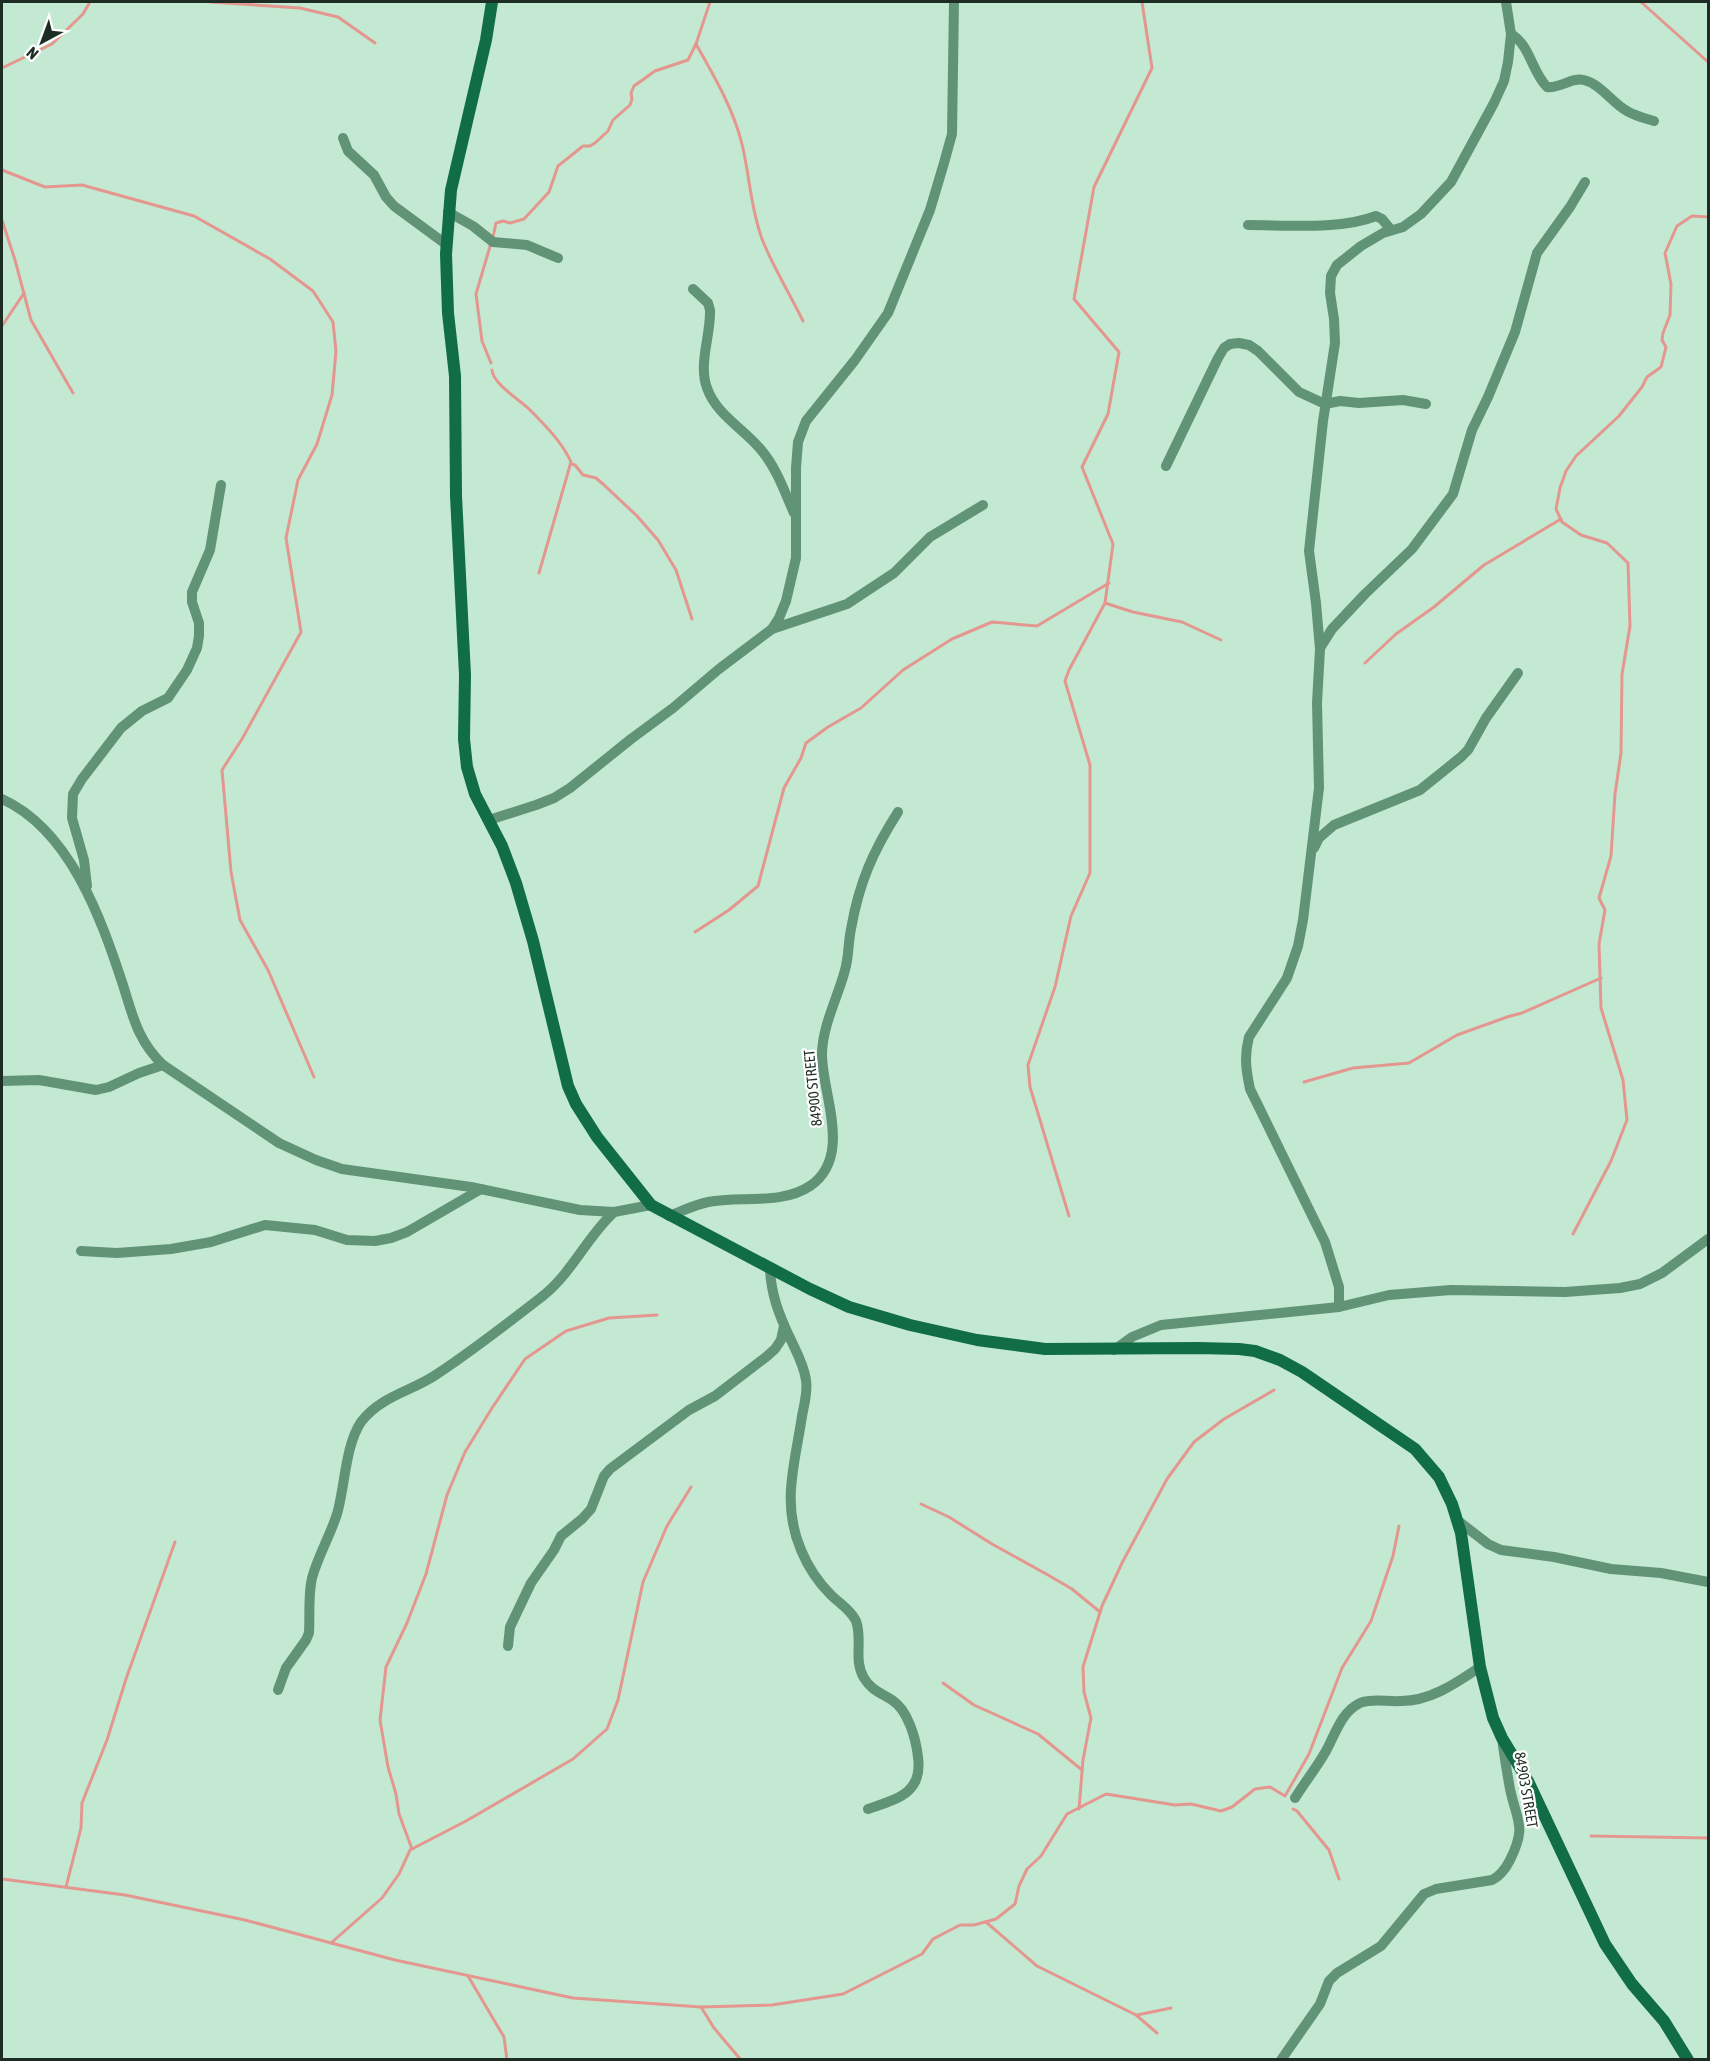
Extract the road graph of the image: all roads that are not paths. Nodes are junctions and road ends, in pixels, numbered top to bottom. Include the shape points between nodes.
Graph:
1 (492, 2) edge
2 (954, 2) edge
3 (1506, 2) edge
4 (1511, 34) junction
5 (1653, 121) dead end
6 (343, 138) dead end
7 (1585, 182) dead end
8 (448, 212) junction
9 (1248, 225) dead end
10 (1391, 230) junction
11 (447, 244) junction
12 (558, 258) dead end
13 (693, 289) dead end
14 (1325, 404) junction
15 (1426, 404) dead end
16 (1166, 466) dead end
17 (221, 485) dead end
18 (983, 505) dead end
19 (796, 519) junction
20 (772, 629) junction
21 (1320, 649) junction
22 (1518, 673) dead end
23 (2, 799) edge
24 (898, 812) dead end
25 (489, 820) junction
26 (1311, 854) junction
27 (88, 895) junction
28 (163, 1065) junction
29 (2, 1081) edge
30 (481, 1189) junction
31 (651, 1205) junction
32 (614, 1212) junction
33 (669, 1216) junction
34 (1708, 1239) edge
35 (81, 1251) dead end
36 (770, 1269) junction
37 (1339, 1306) junction
38 (784, 1326) junction
39 (1114, 1350) junction
40 (1457, 1520) junction
41 (1708, 1582) edge
42 (508, 1646) dead end
43 (1480, 1667) junction
44 (278, 1690) dead end
45 (1502, 1738) junction
46 (1295, 1798) dead end
47 (868, 1809) dead end
48 (1281, 2060) edge
49 (1688, 2060) edge

1 - 8 street
2 - 19 street via 952,134 936,191 888,313 806,421 798,442
3 - 4 street
4 - 5 street via 1547,87 1587,81 1627,112
4 - 10 street via 1504,81 1450,182 1421,214
6 - 11 street via 348,150 374,175 394,206
7 - 21 street via 1537,253 1515,332 1472,430 1453,494 1412,549 1332,629
8 - 11 street
8 - 12 street via 493,242 527,244
9 - 10 street via 1341,224 1377,216
10 - 14 street via 1360,246 1337,265 1331,276 1335,343
11 - 25 street via 448,313 455,376 464,739 475,794
13 - 19 street via 710,310 704,375 707,389 723,413 763,452
14 - 15 street via 1381,400
14 - 16 street via 1299,392 1249,345 1230,344 1218,357
14 - 21 street via 1308,551
17 - 27 street via 210,550 192,592 200,636 187,670 168,698 142,711 121,728 74,794 72,818 84,860
18 - 20 street via 930,537 894,573 847,604
19 - 20 street via 792,580
20 - 25 street via 570,788 554,798
21 - 26 street via 1319,788
22 - 26 street via 1461,757 1420,790 1334,825 1319,838
23 - 27 street via 26,813 55,842 71,862
24 - 33 street, 84900 STREET via 867,867 852,923 847,962 823,1040 833,1128 831,1156 822,1173 811,1186 793,1194 709,1202
25 - 31 street via 516,883 568,1086 597,1137
26 - 37 street via 1298,946 1287,978 1249,1037 1245,1066 1250,1089 1325,1242 1340,1287
27 - 28 street via 111,948 136,1027
28 - 29 street via 96,1090 39,1080
28 - 30 street via 279,1143 316,1160 342,1169
30 - 32 street via 570,1208
30 - 35 street via 407,1232 375,1241 347,1240 315,1230 265,1225 211,1242 171,1249
31 - 32 street
31 - 33 street
32 - 44 street via 562,1279 543,1295 431,1378 381,1402 361,1423 353,1440 337,1513 312,1579 309,1633 286,1668
33 - 36 street
34 - 37 street via 1662,1273 1620,1288 1565,1292 1451,1290 1389,1295
36 - 38 street via 771,1288
36 - 39 street via 849,1307 910,1325 977,1340 1045,1349
37 - 39 street via 1161,1325 1132,1337
38 - 42 street via 781,1340 766,1357 610,1469 591,1509 561,1536 531,1582 510,1627
38 - 47 street via 807,1382 792,1471 789,1506 793,1528 815,1577 856,1622 859,1670 869,1686 902,1709 918,1758 917,1777 911,1789 901,1797
39 - 40 street via 1239,1349 1280,1360 1415,1449 1439,1477
40 - 41 street via 1501,1550
40 - 43 street
43 - 45 street
43 - 46 street via 1446,1689 1425,1697 1402,1702 1361,1702 1349,1711
45 - 48 street, 84903 STREET via 1520,1821 1519,1841 1508,1864 1497,1878 1424,1894 1380,1946 1329,1981 1320,2004
45 - 49 street via 1528,1781 1605,1944 1664,2021

